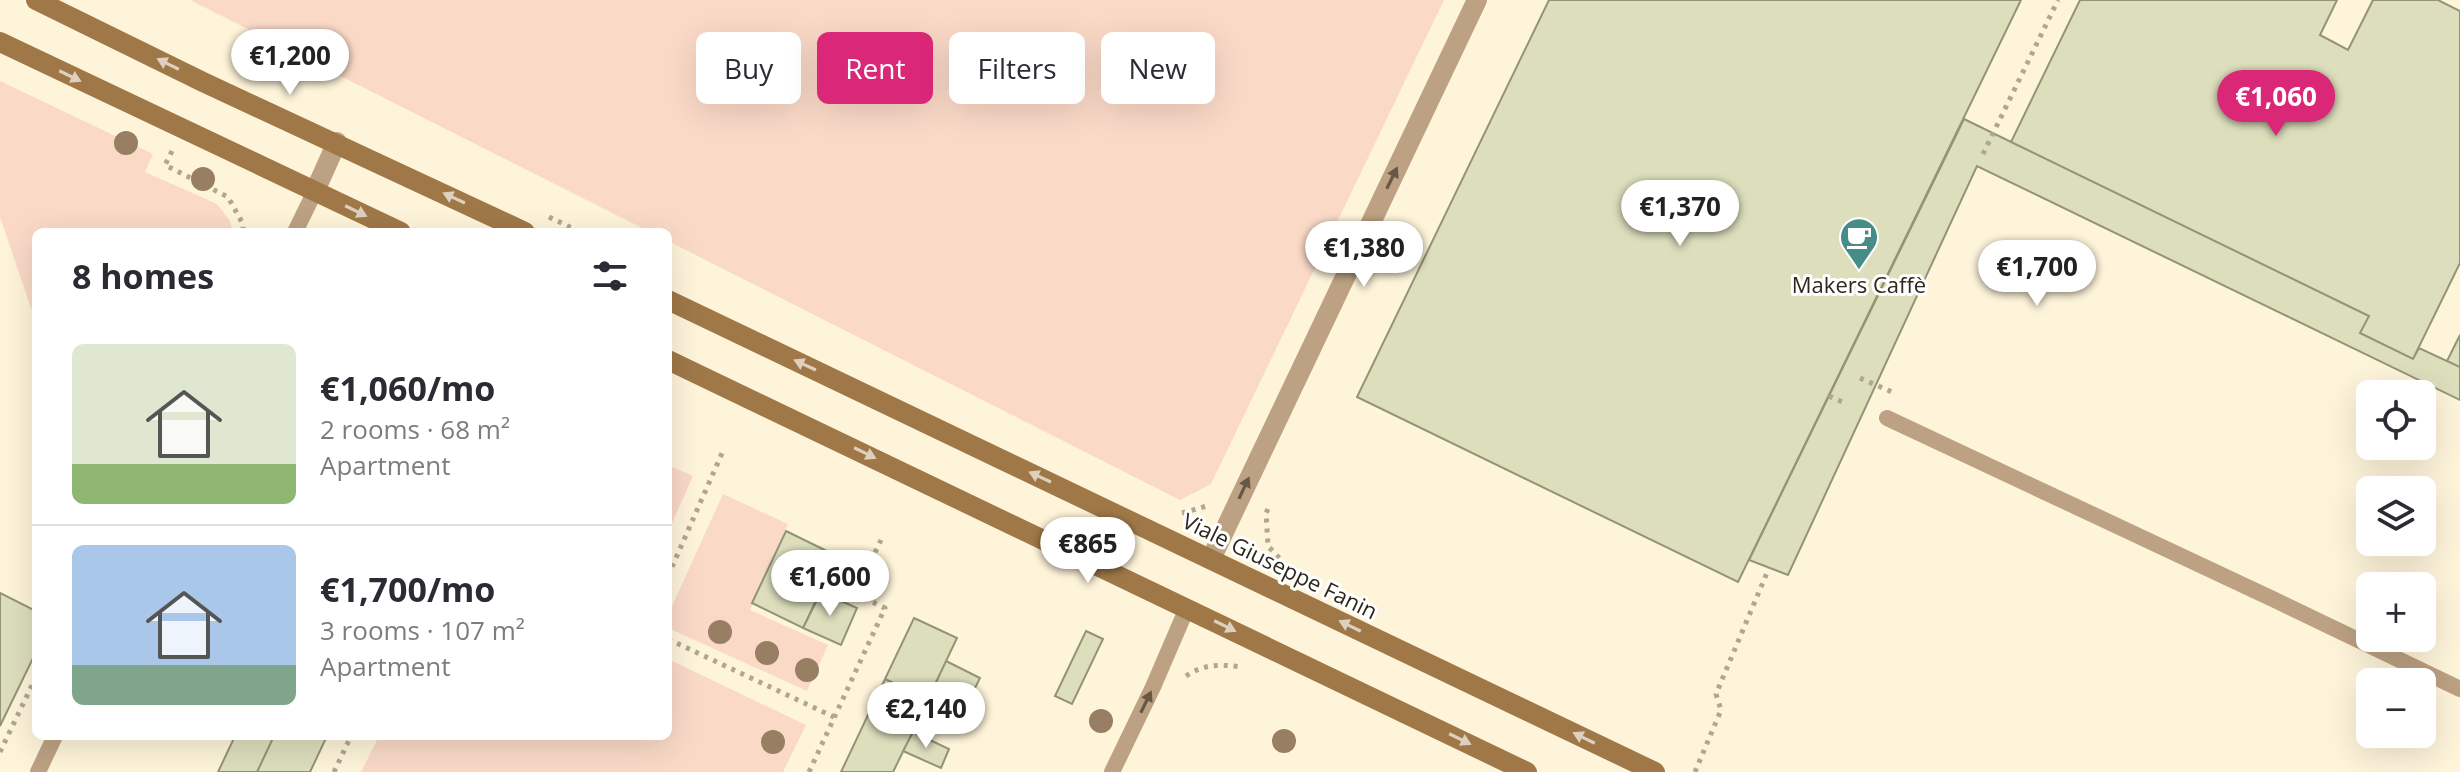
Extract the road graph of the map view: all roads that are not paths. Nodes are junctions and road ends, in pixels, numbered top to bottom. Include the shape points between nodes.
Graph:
1 (36, 0) edge
2 (1477, 0) edge
3 (0, 42) edge
4 (337, 142) junction
5 (315, 191) junction
6 (297, 228) edge
7 (393, 228) edge
8 (517, 228) edge
9 (672, 302) edge
10 (672, 362) edge
11 (1887, 418) dead end
12 (1211, 559) junction
13 (1187, 608) junction
14 (2460, 689) edge
15 (53, 740) edge
16 (38, 772) edge
17 (1112, 772) edge
18 (1527, 772) edge
19 (1655, 772) edge

4 -> 1 main road
12 -> 2 street
3 -> 5 main road
4 - 5 street
8 -> 4 main road
5 - 6 lane
5 -> 7 main road
12 -> 9 main road, Viale Giuseppe Fanin
10 -> 13 main road
11 - 14 lane
19 -> 12 main road, Viale Giuseppe Fanin
17 -> 13 lane
13 -> 18 main road
15 - 16 lane

